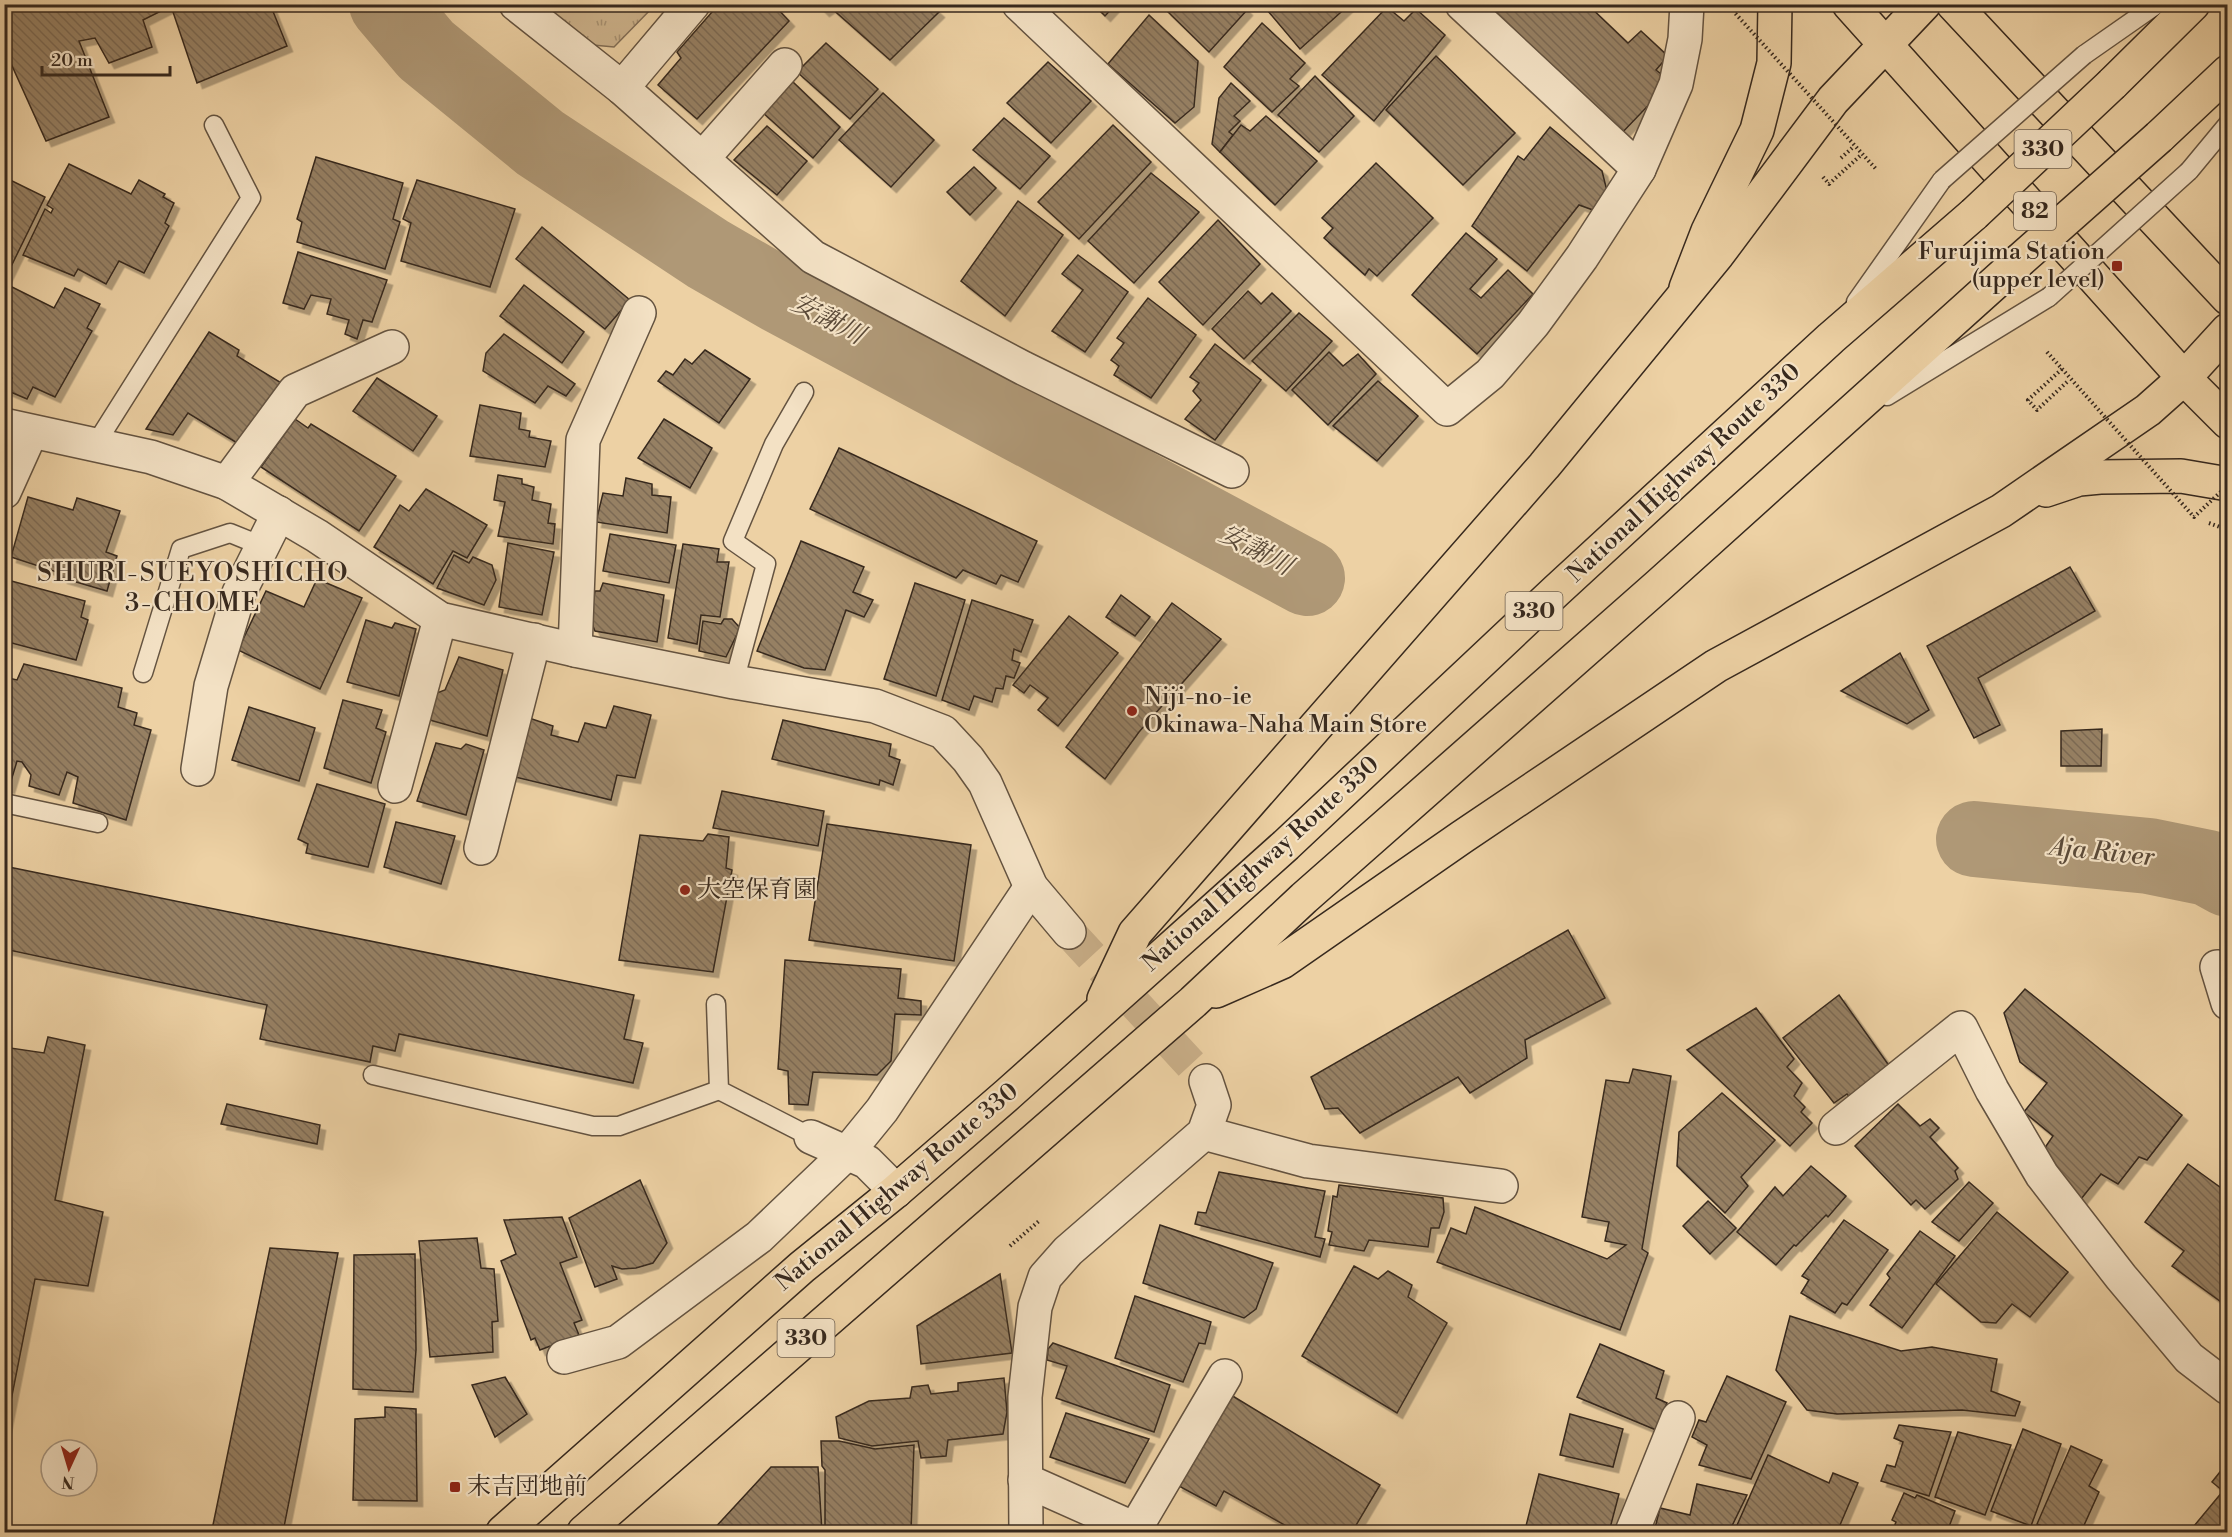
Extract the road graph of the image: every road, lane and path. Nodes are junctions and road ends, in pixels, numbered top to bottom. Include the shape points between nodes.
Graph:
1 (516, 4) edge
2 (693, 4) edge
3 (1019, 4) edge
4 (1462, 4) edge
5 (1687, 4) edge
6 (1742, 4) edge
7 (1776, 4) edge
8 (1849, 4) edge
9 (1924, 4) edge
10 (1953, 4) edge
11 (2157, 4) edge
12 (2193, 4) edge
13 (1886, 44) junction
14 (785, 65) dead end
15 (2228, 72) edge
16 (622, 88) junction
17 (2228, 124) edge
18 (214, 125) dead end
19 (1852, 148) dead end
20 (1862, 154) junction
21 (702, 159) junction
22 (1837, 162) dead end
23 (1639, 169) junction
24 (1829, 169) dead end
25 (1876, 169) dead end
26 (1682, 298) junction
27 (2228, 298) edge
28 (639, 314) dead end
29 (2228, 330) edge
30 (1831, 338) junction
31 (392, 347) dead end
32 (2047, 352) dead end
33 (2062, 369) junction
34 (2184, 378) junction
35 (2068, 381) dead end
36 (804, 392) dead end
37 (2228, 422) edge
38 (18, 428) edge
39 (1825, 434) junction
40 (95, 445) junction
41 (1232, 471) dead end
42 (227, 483) junction
43 (2228, 484) edge
44 (4, 492) edge
45 (2001, 511) junction
46 (279, 513) junction
47 (262, 546) junction
48 (440, 619) junction
49 (534, 640) junction
50 (575, 650) junction
51 (143, 673) dead end
52 (734, 682) junction
53 (198, 769) dead end
54 (395, 786) dead end
55 (4, 803) edge
56 (98, 823) dead end
57 (481, 848) dead end
58 (1031, 887) junction
59 (1069, 932) tunnel mouth
60 (2217, 967) dead end
61 (1193, 1002) junction
62 (2228, 1003) edge
63 (716, 1004) dead end
64 (1098, 1011) junction
65 (373, 1075) dead end
66 (1206, 1081) tunnel mouth
67 (718, 1090) junction
68 (1836, 1128) dead end
69 (1204, 1133) junction
70 (811, 1137) joint
71 (847, 1153) junction
72 (1501, 1186) dead end
73 (896, 1191) junction
74 (1044, 1217) dead end
75 (1011, 1246) dead end
76 (564, 1357) dead end
77 (1226, 1376) dead end
78 (2228, 1388) edge
79 (1678, 1418) dead end
80 (1026, 1480) junction
81 (503, 1533) edge
82 (584, 1533) edge
83 (1026, 1533) edge
84 (1632, 1533) edge

1 - 16 street
2 - 16 street
3 - 23 street via 1447,409 1490,374 1533,324
4 - 23 street
5 - 23 street via 1676,84
6 - 20 path, bridge via 1734,12
7 - 26 main road via 1774,63 1757,130 1708,231
8 - 13 main road, 82
9 - 13 main road
10 - 27 main road
11 - 30 lane, bridge via 2084,55 1942,180
12 - 30 main road, National Highway Route 330 / 330, bridge via 1974,214
13 - 26 main road via 1833,99
13 - 34 main road, 82
14 - 21 street
15 - 39 main road, 330, bridge
16 - 21 street
17 - 39 lane, bridge via 2189,171 2049,297
18 - 40 lane via 251,198
19 - 22 path
20 - 24 path via 1829,184 1822,175
20 - 25 path, bridge
21 - 41 street via 813,257 1023,368
26 - 64 main road via 1544,466 1135,933
28 - 50 street via 584,440
29 - 34 main road
30 - 64 main road, National Highway Route 330 / 330 via 1286,845
31 - 42 street via 295,391
32 - 33 path, bridge
33 - 35 path via 2028,400 2037,410
33 - 43 path, bridge via 2194,517
34 - 37 main road, 82
34 - 45 main road via 2148,410
36 - 52 lane via 774,444 733,542 766,564
38 - 40 street
38 - 44 street
39 - 61 main road, 330 via 1304,898
40 - 42 street via 152,457
42 - 46 street
43 - 45 main road via 2181,476 2079,479
45 - 61 main road via 1716,666 1282,963
46 - 47 street
46 - 48 street
47 - 51 lane via 230,533 182,549
47 - 53 street via 239,593 211,686
48 - 49 street
48 - 54 street
49 - 50 street
49 - 57 street
50 - 52 street
52 - 58 street via 875,706 943,732 985,783
55 - 56 lane
58 - 59 street
58 - 71 street via 882,1110
60 - 62 street
61 - 82 main road, 330
63 - 67 lane
64 - 73 main road, National Highway Route 330 / 330
65 - 67 lane via 592,1126 619,1126
66 - 69 street via 1214,1105
67 - 70 lane
68 - 78 street via 1961,1028 2042,1175 2189,1358
69 - 72 street via 1308,1161
69 - 80 street via 1068,1251 1046,1277 1035,1307 1025,1397
70 - 71 street
71 - 73 street via 867,1162
71 - 76 street via 759,1237 618,1342
73 - 81 main road, National Highway Route 330 / 330 via 802,1267
74 - 75 path
77 - 80 street via 1135,1529
79 - 84 street
80 - 83 street

